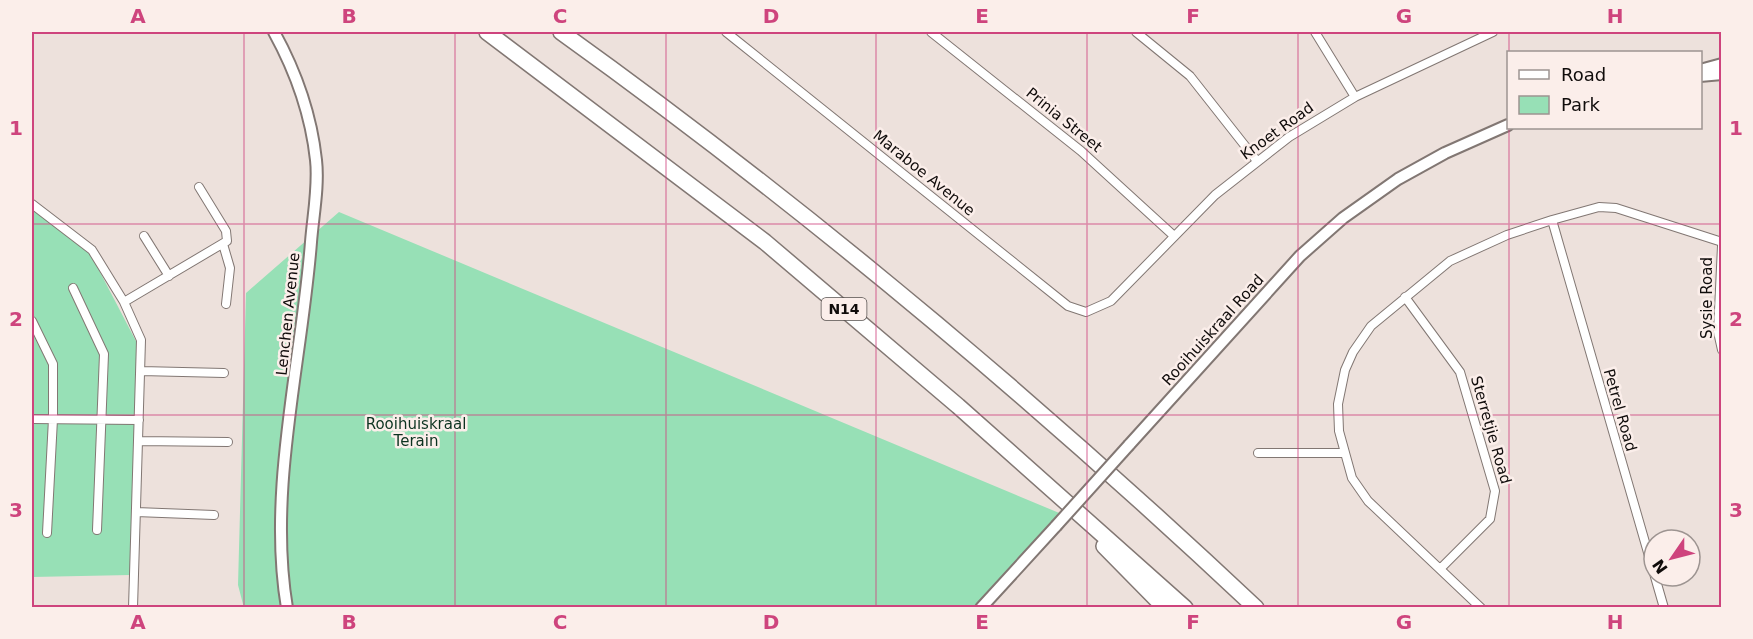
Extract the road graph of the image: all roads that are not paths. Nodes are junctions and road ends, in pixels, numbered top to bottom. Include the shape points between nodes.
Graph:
1 (274, 32) edge
2 (487, 32) edge
3 (561, 32) edge
4 (726, 32) edge
5 (931, 32) edge
6 (1136, 32) edge
7 (1315, 32) edge
8 (1493, 32) edge
9 (1722, 64) edge
10 (1722, 69) edge
11 (1702, 74) edge
12 (1702, 74) edge
13 (1702, 74) edge
14 (1722, 74) edge
15 (1355, 97) junction
16 (1507, 126) edge
17 (1257, 161) junction
18 (199, 187) dead end
19 (32, 204) edge
20 (1552, 220) junction
21 (144, 236) dead end
22 (1174, 236) junction
23 (223, 244) junction
24 (1722, 244) edge
25 (169, 276) junction
26 (73, 288) dead end
27 (1405, 297) junction
28 (1111, 301) joint
29 (124, 302) junction
30 (226, 304) dead end
31 (32, 321) edge
32 (892, 350) junction
33 (1722, 351) edge
34 (141, 371) junction
35 (224, 373) dead end
36 (53, 419) junction
37 (102, 419) junction
38 (139, 420) junction
39 (32, 421) edge
40 (138, 441) junction
41 (228, 442) dead end
42 (1258, 453) dead end
43 (1343, 453) junction
44 (136, 512) junction
45 (214, 515) dead end
46 (97, 530) dead end
47 (47, 532) dead end
48 (1442, 568) junction
49 (133, 608) edge
50 (287, 608) edge
51 (981, 608) edge
52 (1165, 608) edge
53 (1185, 608) edge
54 (1256, 608) edge
55 (1481, 608) edge
56 (1664, 608) edge

1 - 50 main road, Lenchen Avenue via 304,98 317,162 309,271 279,538
2 - 32 highway, N14 via 765,242
3 - 54 highway via 780,198 992,371
4 - 28 street, Maraboe Avenue via 1068,306 1086,312
5 - 22 street, Prinia Street via 1081,151
6 - 17 street via 1190,76
7 - 15 street
8 - 15 street, Knoet Road
9 - 11 main road
10 - 12 main road
13 - 14 main road
15 - 17 street, Knoet Road
16 - 51 main road, Rooihuiskraal Road, bridge via 1398,179 1342,218 1300,256
17 - 22 street, Knoet Road
18 - 23 street via 227,234
19 - 29 street via 92,250
20 - 24 street via 1608,206
20 - 27 street via 1450,261
20 - 56 street, Petrel Road
21 - 25 street
22 - 28 street, Knoet Road
23 - 25 street
23 - 30 street via 230,268
24 - 33 street, Sysie Road via 1718,332
25 - 29 street
26 - 37 street via 104,351
27 - 43 street via 1371,326 1345,370 1338,404
27 - 48 street, Sterretjie Road via 1460,372 1495,491 1490,519
29 - 34 street via 141,340
31 - 36 street via 52,364
32 - 52 highway via 916,377 1082,524
32 - 53 highway, N14
34 - 35 street
34 - 38 street
36 - 37 street
36 - 39 street
36 - 47 street
37 - 38 street
37 - 46 street
38 - 40 street
40 - 41 street
40 - 44 street
42 - 43 street
43 - 48 street via 1352,478 1368,501
44 - 45 street
44 - 49 street
48 - 55 street

